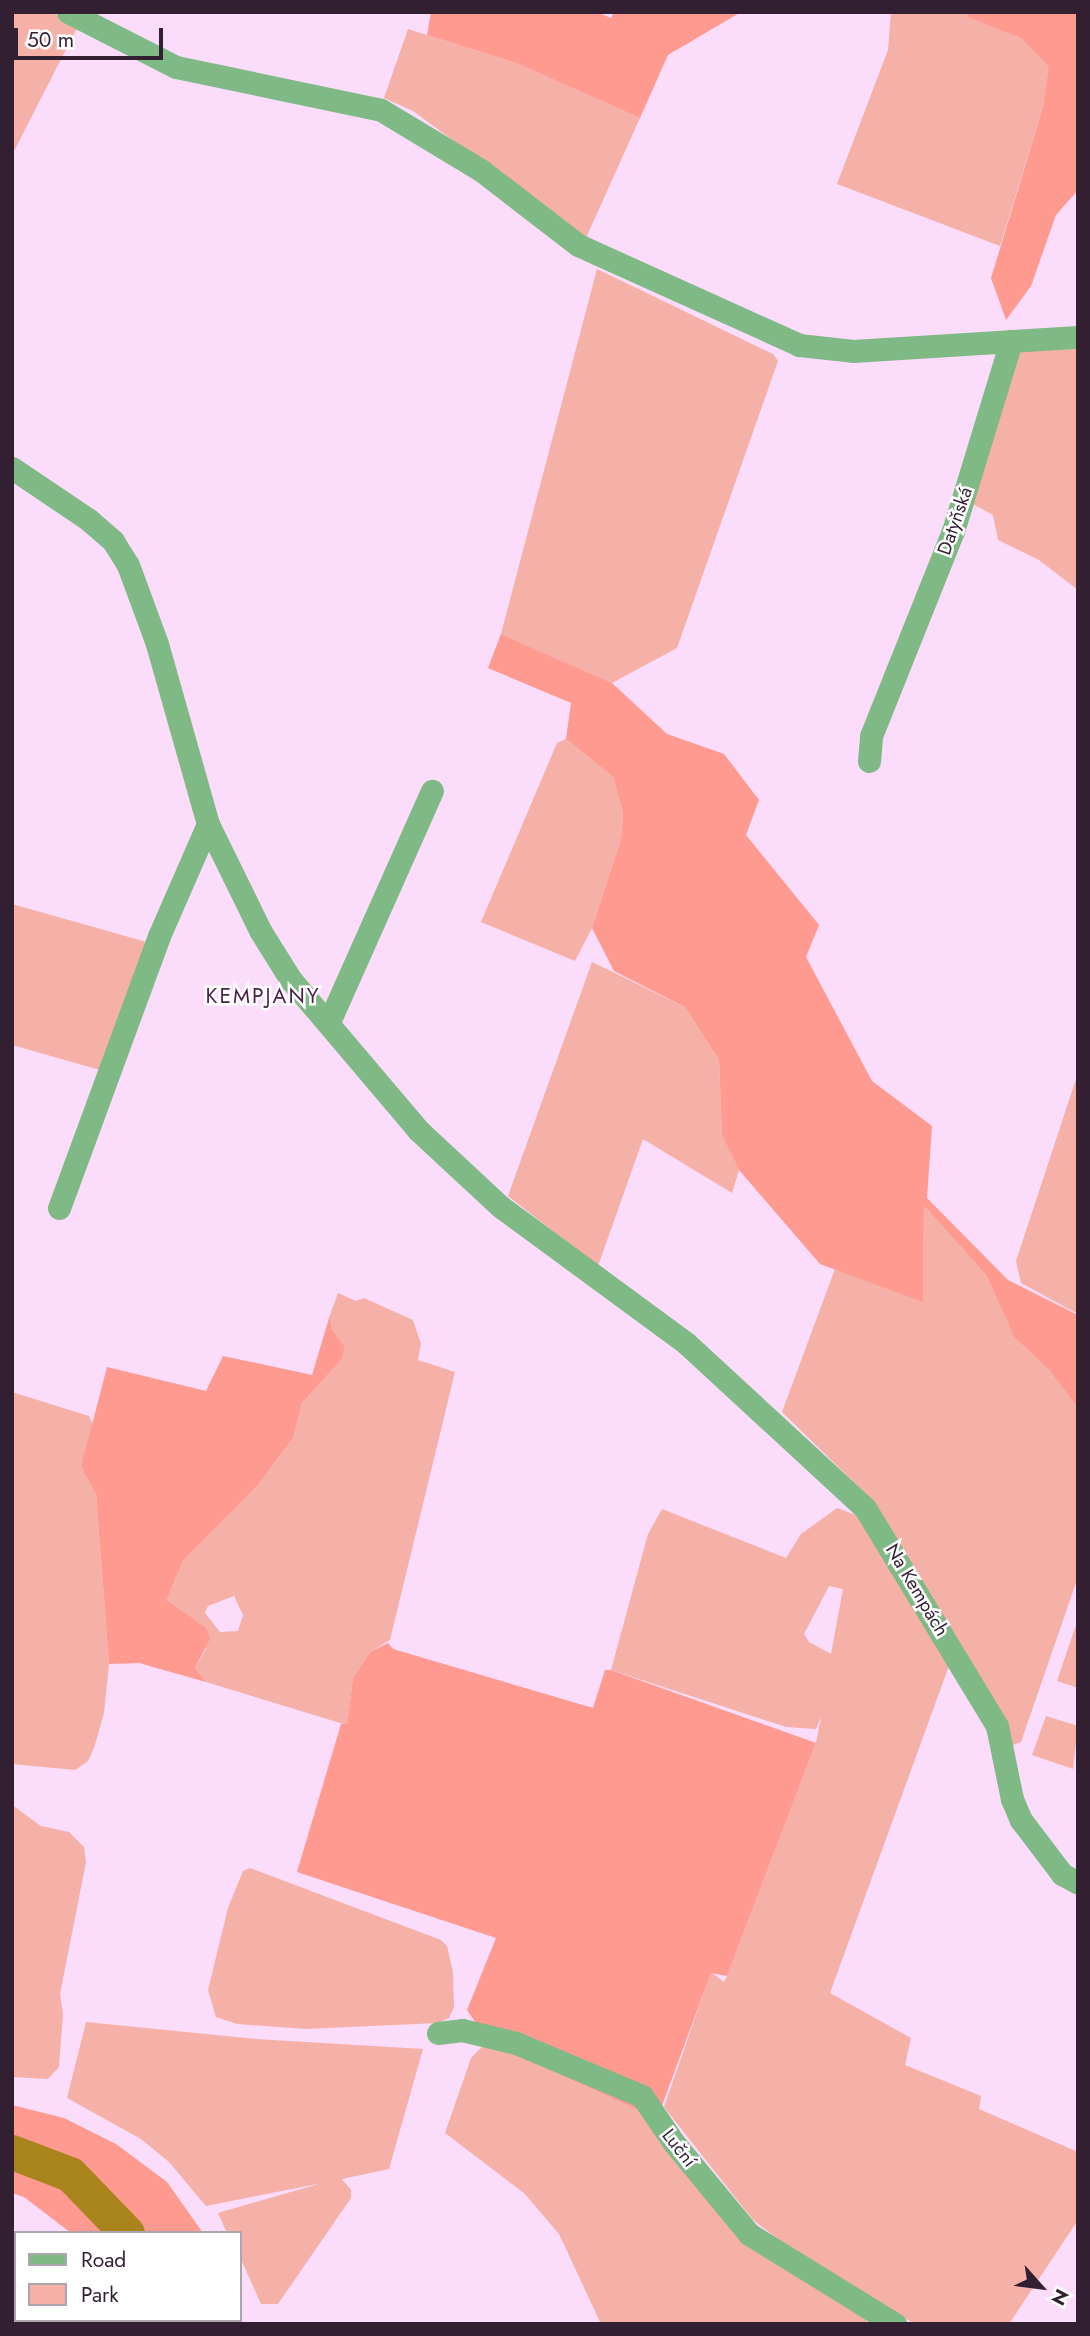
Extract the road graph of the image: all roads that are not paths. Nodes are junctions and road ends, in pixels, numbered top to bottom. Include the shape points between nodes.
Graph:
1 (68, 12) edge
2 (1078, 337) edge
3 (1011, 341) junction
4 (12, 468) edge
5 (869, 761) dead end
6 (432, 791) dead end
7 (208, 824) junction
8 (329, 1022) junction
9 (59, 1209) dead end
10 (1078, 1883) edge
11 (438, 2033) dead end
12 (895, 2324) edge

1 - 3 street via 176,66 381,110 482,171 579,245 799,345 853,351
2 - 3 street
3 - 5 street, Datyňská via 953,531 872,736
4 - 7 street, Na Kempách via 89,520 113,541 128,565 154,633
6 - 8 street
7 - 8 street, Na Kempách via 276,959
7 - 9 street via 145,970
8 - 10 street, Na Kempách via 418,1130 501,1207 686,1343 865,1508 997,1726 1021,1820 1062,1874
11 - 12 street, Luční via 462,2030 516,2043 642,2096 674,2143 749,2234

